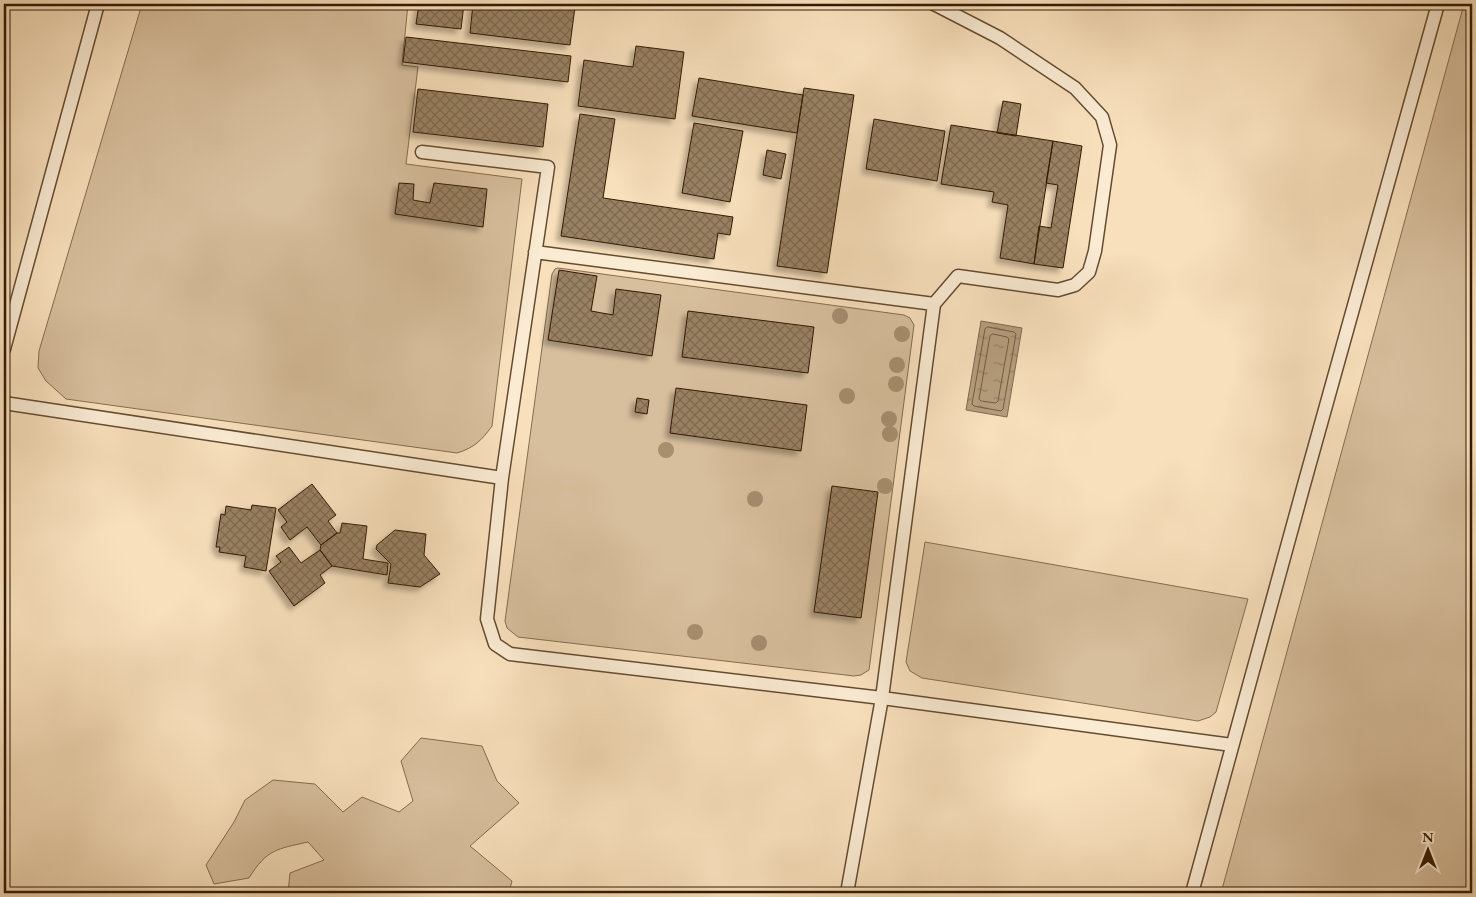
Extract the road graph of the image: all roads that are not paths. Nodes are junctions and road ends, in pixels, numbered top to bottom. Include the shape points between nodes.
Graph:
1 (98, 4) edge
2 (934, 4) edge
3 (1438, 4) edge
4 (422, 152) dead end
5 (535, 252) junction
6 (934, 304) junction
7 (4, 349) edge
8 (4, 403) edge
9 (502, 478) junction
10 (882, 698) junction
11 (1232, 746) junction
12 (847, 893) edge
13 (1192, 893) edge

1 - 7 lane
2 - 6 lane via 1000,38 1075,88 1102,116 1110,145 1095,251 1089,272 1075,285 1058,290 958,276
3 - 11 lane
4 - 5 lane via 548,167
5 - 6 lane
5 - 9 lane
6 - 10 lane
8 - 9 lane
9 - 10 lane via 487,619 495,644 510,654
10 - 11 lane
10 - 12 lane
11 - 13 lane

